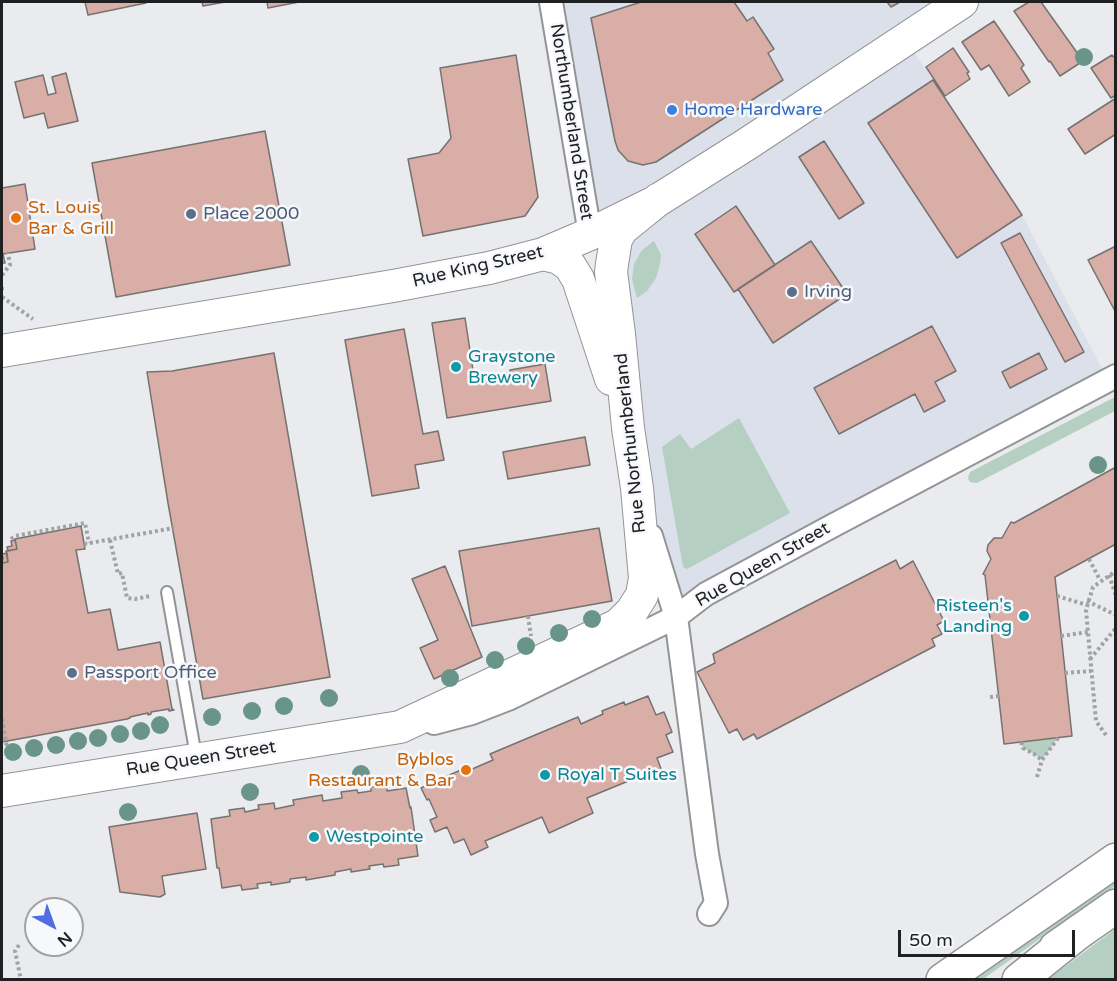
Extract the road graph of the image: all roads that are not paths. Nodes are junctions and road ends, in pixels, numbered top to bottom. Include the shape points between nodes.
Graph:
1 (551, 2) edge
2 (962, 2) edge
3 (659, 199) junction
4 (590, 234) junction
5 (543, 254) junction
6 (611, 272) junction
7 (2, 351) edge
8 (1116, 376) edge
9 (628, 428) junction
10 (637, 488) junction
11 (168, 592) road end
12 (632, 611) joint
13 (676, 617) junction
14 (400, 727) junction
15 (197, 759) junction
16 (2, 791) edge
17 (1116, 860) edge
18 (1116, 906) edge
19 (709, 914) dead end
20 (1080, 931) junction
21 (943, 980) edge
22 (1010, 980) edge
23 (1019, 980) edge

1 - 4 street, Northumberland Street
2 - 3 main road, Rue King Street
3 - 4 main road, Rue King Street
3 - 6 main road via 616,239
4 - 5 main road, Rue King Street
4 - 6 main road, Northumberland Street
5 - 7 main road, Rue King Street via 393,286
5 - 9 main road via 559,258 578,279
6 - 9 main road, Rue Northumberland
8 - 13 street, Rue Queen Street via 706,594
9 - 10 main road, Rue Northumberland
10 - 12 main road, Rue Northumberland via 645,578 642,595
10 - 13 street
11 - 15 lane
12 - 14 main road, Rue Queen Street via 618,625
13 - 14 street, Rue Queen Street via 508,699 430,724
13 - 19 street via 716,903
14 - 15 main road, Rue Queen Street
15 - 16 main road, Rue Queen Street
17 - 21 main road
18 - 20 main road
20 - 22 main road
20 - 23 main road

